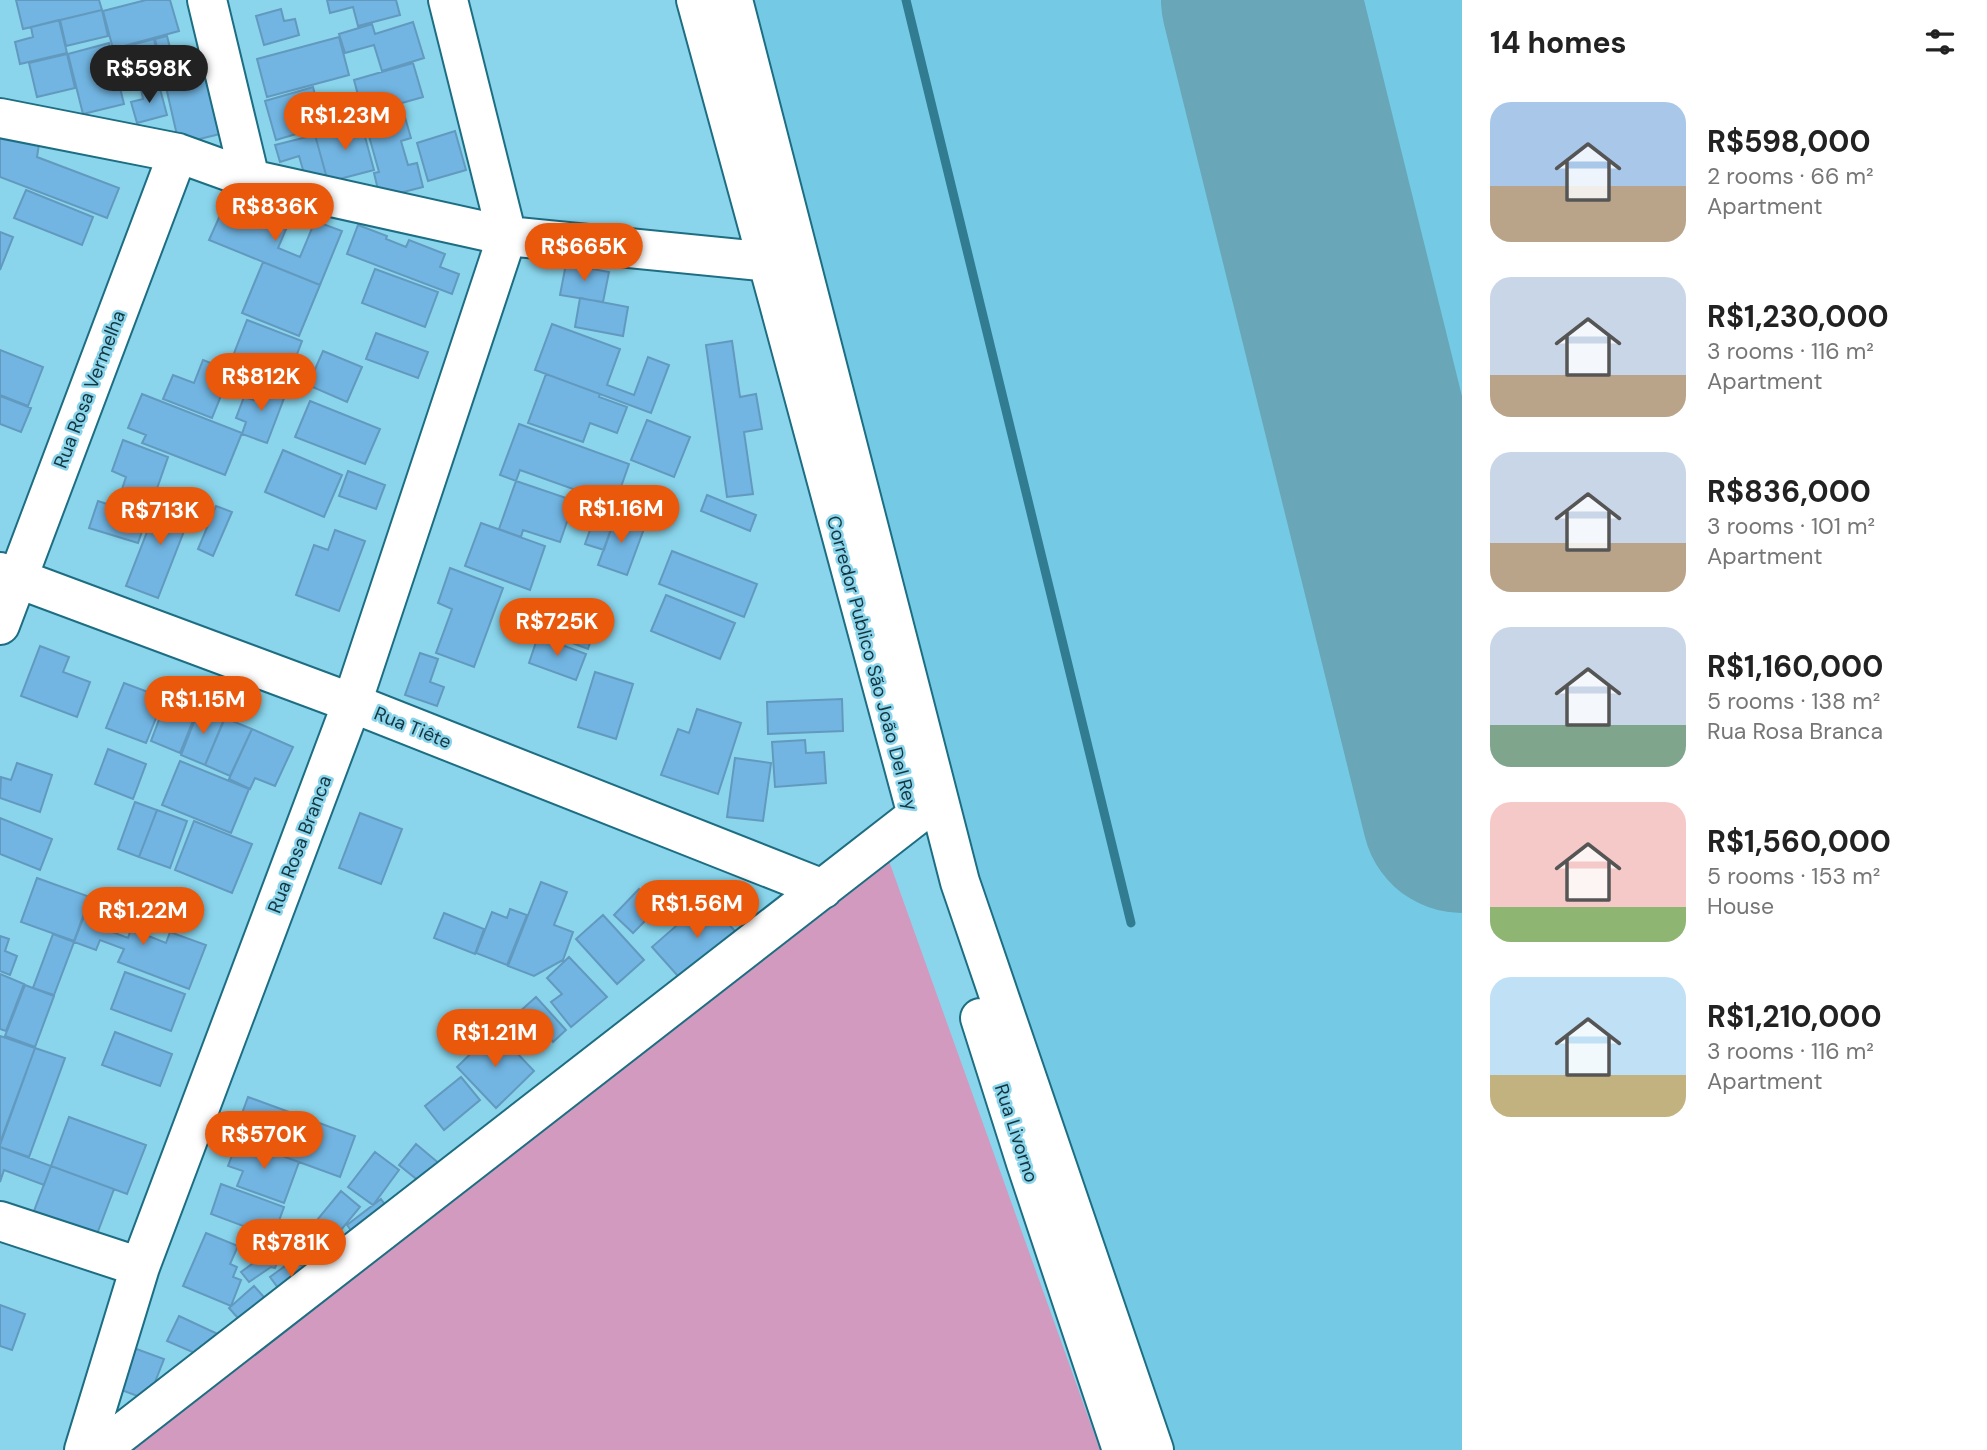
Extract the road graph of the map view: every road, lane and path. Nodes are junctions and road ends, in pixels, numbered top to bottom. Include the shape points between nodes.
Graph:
1 (206, 0) edge
2 (448, 0) edge
3 (696, 0) edge
4 (733, 0) edge
5 (2, 109) edge
6 (178, 153) junction
7 (250, 179) junction
8 (507, 236) junction
9 (769, 262) junction
10 (9, 575) edge
11 (0, 625) edge
12 (352, 703) junction
13 (916, 816) junction
14 (823, 889) junction
15 (0, 1221) edge
16 (140, 1267) junction
17 (84, 1450) edge
18 (100, 1450) edge
19 (1122, 1450) edge
20 (1154, 1450) edge

1 - 7 street
2 - 8 street
3 - 9 street, Corredor Publico São João Del Rey
4 - 20 street via 960,882
5 - 6 street
6 - 7 street
6 - 10 street, Rua Rosa Vermelha
7 - 8 street
8 - 9 street
8 - 12 street, Rua Rosa Branca
9 - 13 street, Corredor Publico São João Del Rey
10 - 11 street, Rua Rosa Vermelha
10 - 12 street, Rua Tiête
12 - 14 street, Rua Tiête
12 - 16 street, Rua Rosa Branca
13 - 14 street, Corredor Publico São João Del Rey
13 - 19 street, Rua Livorno
14 - 18 street, Corredor Publico São João Del Rey
15 - 16 street
16 - 17 street, Rua Rosa Branca

